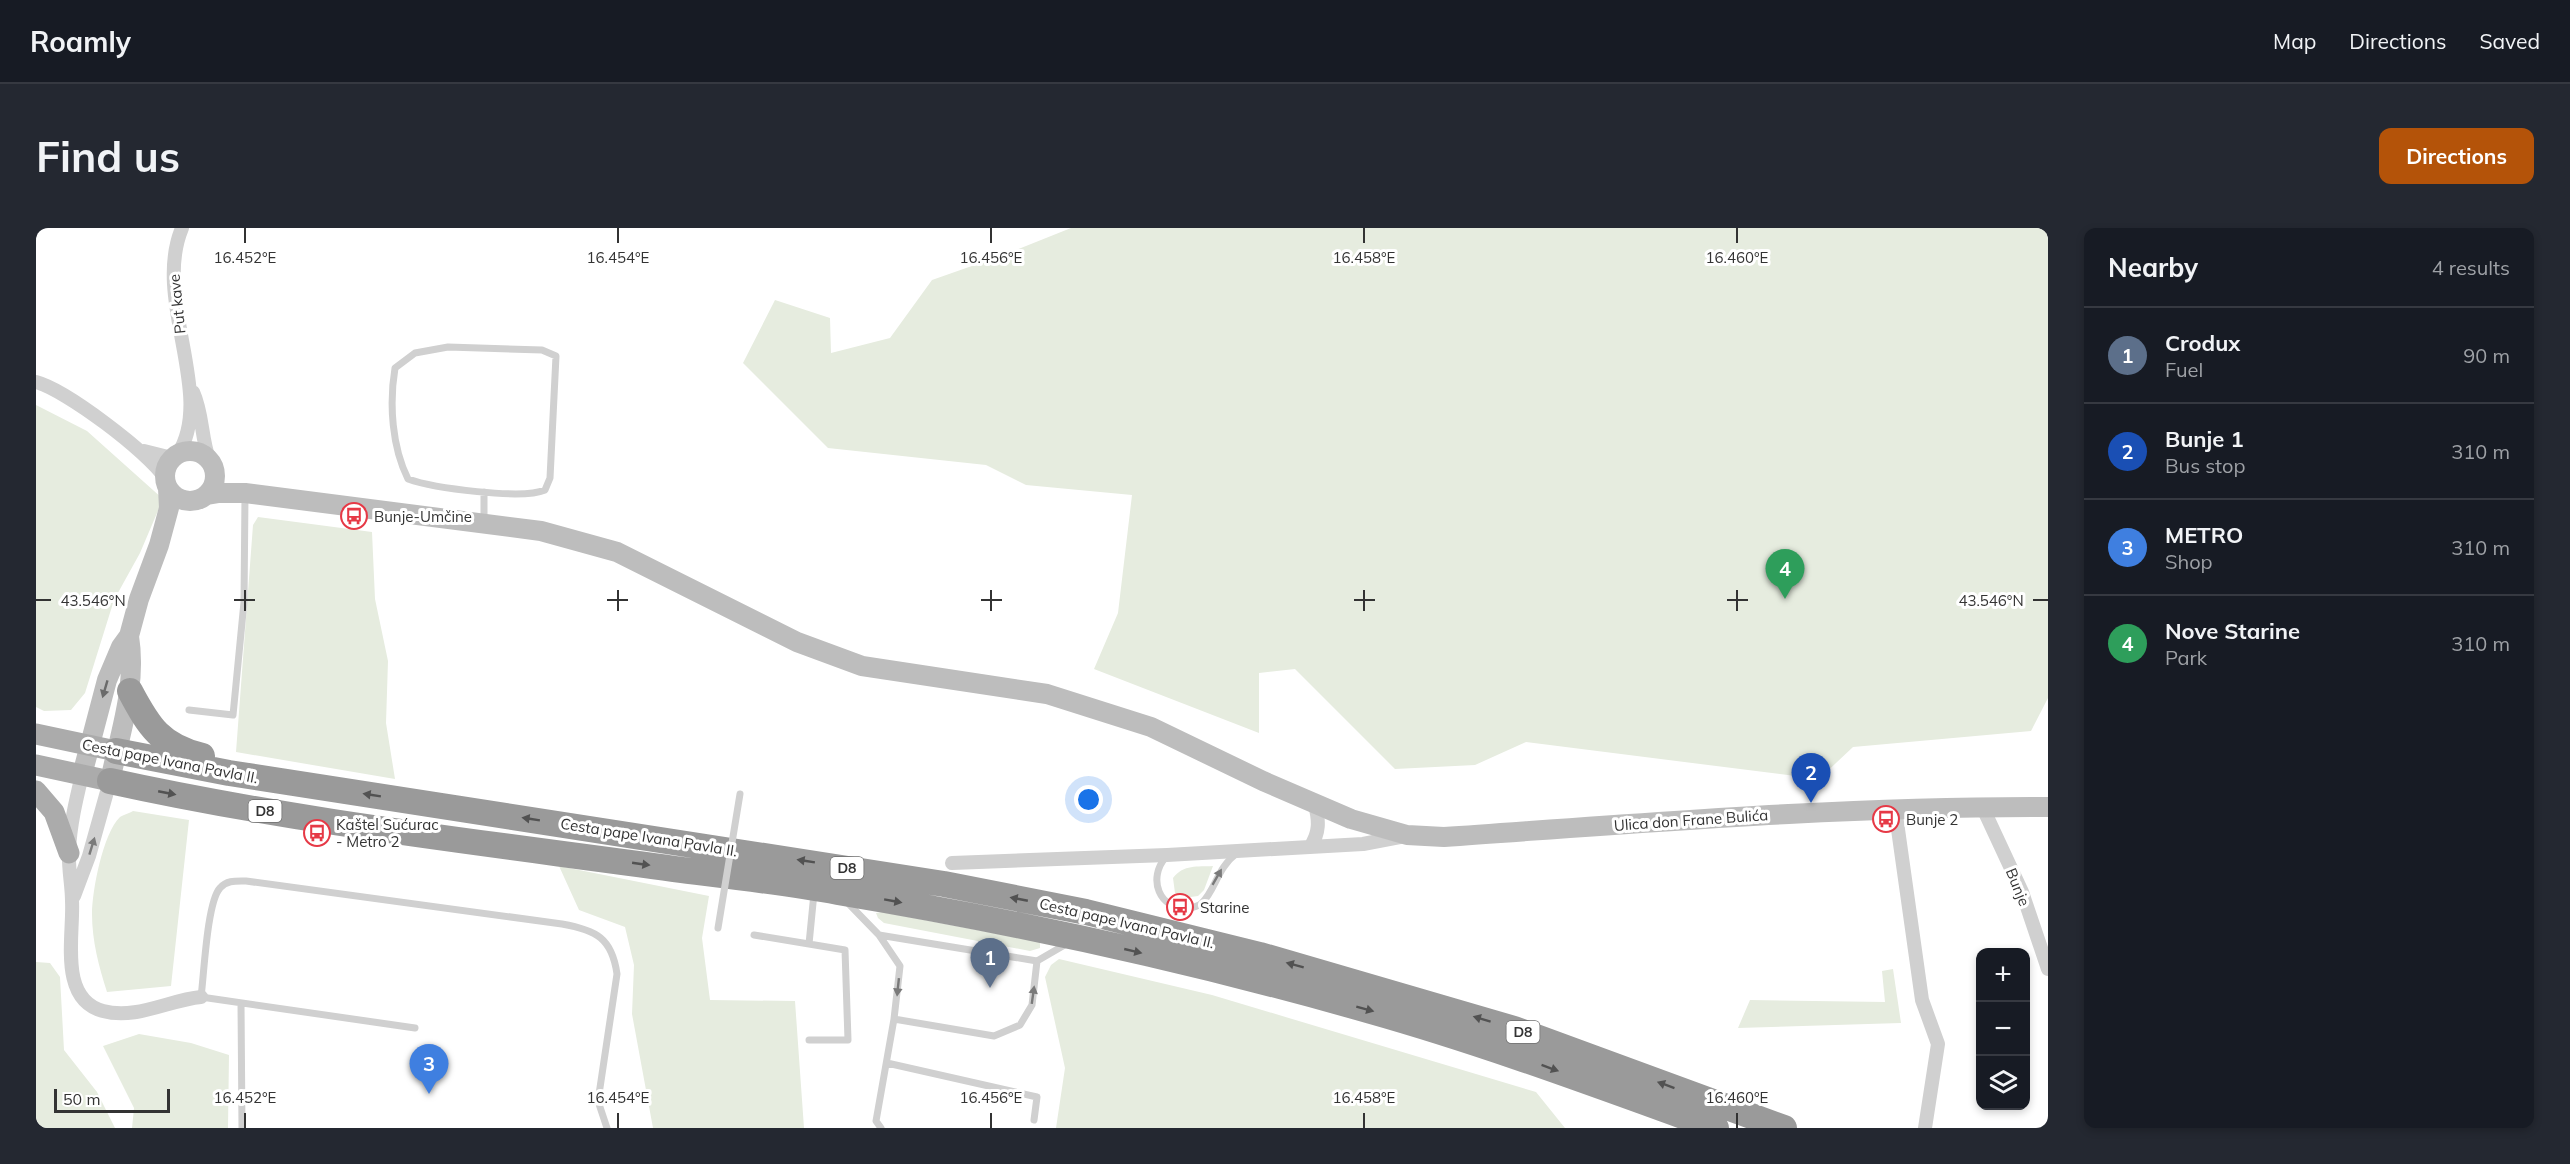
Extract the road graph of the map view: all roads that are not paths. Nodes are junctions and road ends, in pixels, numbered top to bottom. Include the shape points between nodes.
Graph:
1 (182, 228) edge
2 (189, 381) junction
3 (36, 382) edge
4 (134, 447) junction
5 (175, 456) junction
6 (212, 466) junction
7 (167, 483) junction
8 (484, 492) junction
9 (245, 493) junction
10 (200, 498) junction
11 (484, 524) junction
12 (159, 545) junction
13 (129, 636) junction
14 (130, 691) junction
15 (189, 710) dead end
16 (36, 734) edge
17 (90, 746) junction
18 (116, 751) junction
19 (36, 765) edge
20 (229, 774) junction
21 (82, 775) junction
22 (110, 781) junction
23 (36, 791) edge
24 (740, 794) dead end
25 (1315, 805) junction
26 (1982, 806) junction
27 (2048, 807) edge
28 (1895, 808) junction
29 (1407, 835) junction
30 (1310, 847) junction
31 (1239, 851) junction
32 (69, 853) junction
33 (1167, 855) junction
34 (952, 863) dead end
35 (825, 889) junction
36 (72, 901) junction
37 (718, 928) dead end
38 (754, 935) dead end
39 (879, 935) junction
40 (1076, 938) junction
41 (808, 944) junction
42 (1038, 961) junction
43 (1254, 966) junction
44 (2048, 969) edge
45 (201, 997) junction
46 (241, 1003) junction
47 (894, 1020) junction
48 (415, 1029) dead end
49 (809, 1040) dead end
50 (887, 1063) junction
51 (1034, 1120) dead end
52 (243, 1128) edge
53 (607, 1128) edge
54 (881, 1128) edge
55 (1716, 1128) edge
56 (1784, 1128) edge
57 (1925, 1128) edge

1 - 2 street, Put kave via 172,268
2 - 5 street, Put kave via 189,426 186,442
2 - 6 street, Put kave
3 - 4 street via 70,398
4 - 5 street via 152,455
4 - 7 street via 159,468
5 - 6 street via 194,451
5 - 7 street via 168,464
6 - 9 street
6 - 10 street via 215,482
7 - 10 street via 178,498
7 - 12 street via 169,508
8 - 8 lane via 544,490 550,478 555,356 542,350 485,347 448,347 415,353 395,368 392,381 392,416 401,465 408,479 415,482
8 - 11 lane
9 - 10 street, Ulica don Frane Bulića
9 - 11 street, Ulica don Frane Bulića
9 - 15 lane via 244,602 233,715
10 - 12 street
11 - 25 street, Ulica don Frane Bulića via 541,531 617,552 797,642 862,666 1047,694 1152,727
12 - 13 street
13 - 14 street
13 -> 17 street via 107,680
14 - 18 street
14 - 20 highway via 157,735 178,749 207,757
16 - 17 main road, Cesta pape Ivana Pavla II. / D8
17 - 18 main road, Cesta pape Ivana Pavla II. / D8
17 - 21 street
18 - 20 highway, Cesta pape Ivana Pavla II. / D8
18 - 22 street
19 - 21 main road, Cesta pape Ivana Pavla II. / D8
43 -> 20 highway, Cesta pape Ivana Pavla II. / D8 via 1086,912 944,884
21 - 22 main road, Cesta pape Ivana Pavla II. / D8
21 - 32 street
22 -> 35 highway, Cesta pape Ivana Pavla II. / D8 via 275,813
36 -> 22 street
23 - 32 main road via 54,812
24 - 37 lane, bridge
25 - 29 street, Ulica don Frane Bulića
25 - 30 street via 1318,829
26 - 27 street, Ulica don Frane Bulića
26 - 28 street, Ulica don Frane Bulića
26 - 44 street, Bunje via 2022,892
28 - 29 street, Ulica don Frane Bulića via 1444,837
28 - 57 street via 1922,1000 1938,1044
29 - 30 street via 1384,841
30 - 31 street
31 - 33 street
33 -> 31 lane via 1161,862 1156,885 1160,897 1168,904 1191,908 1202,903 1225,863
32 - 36 street
33 - 34 street
35 - 39 lane
35 -> 40 highway, Cesta pape Ivana Pavla II. / D8
35 - 41 lane
36 - 45 street via 70,956 81,995 90,1004 101,1011 131,1013
38 - 41 lane
39 - 42 lane
39 -> 47 lane via 900,966
40 - 42 lane
40 -> 43 highway, Cesta pape Ivana Pavla II. / D8
41 - 49 lane via 845,950 848,1040
47 -> 42 lane via 994,1036 1020,1025 1032,1005
43 -> 55 highway, D8 via 1375,1012 1507,1053
56 -> 43 highway, D8 via 1514,1029
45 - 46 lane
45 - 53 lane via 213,904 219,889 228,882 246,881 586,928 602,937 615,955 617,974 598,1101
46 - 48 lane
46 - 52 lane
47 - 50 lane
50 - 51 lane via 1038,1097
50 - 54 lane via 876,1121

